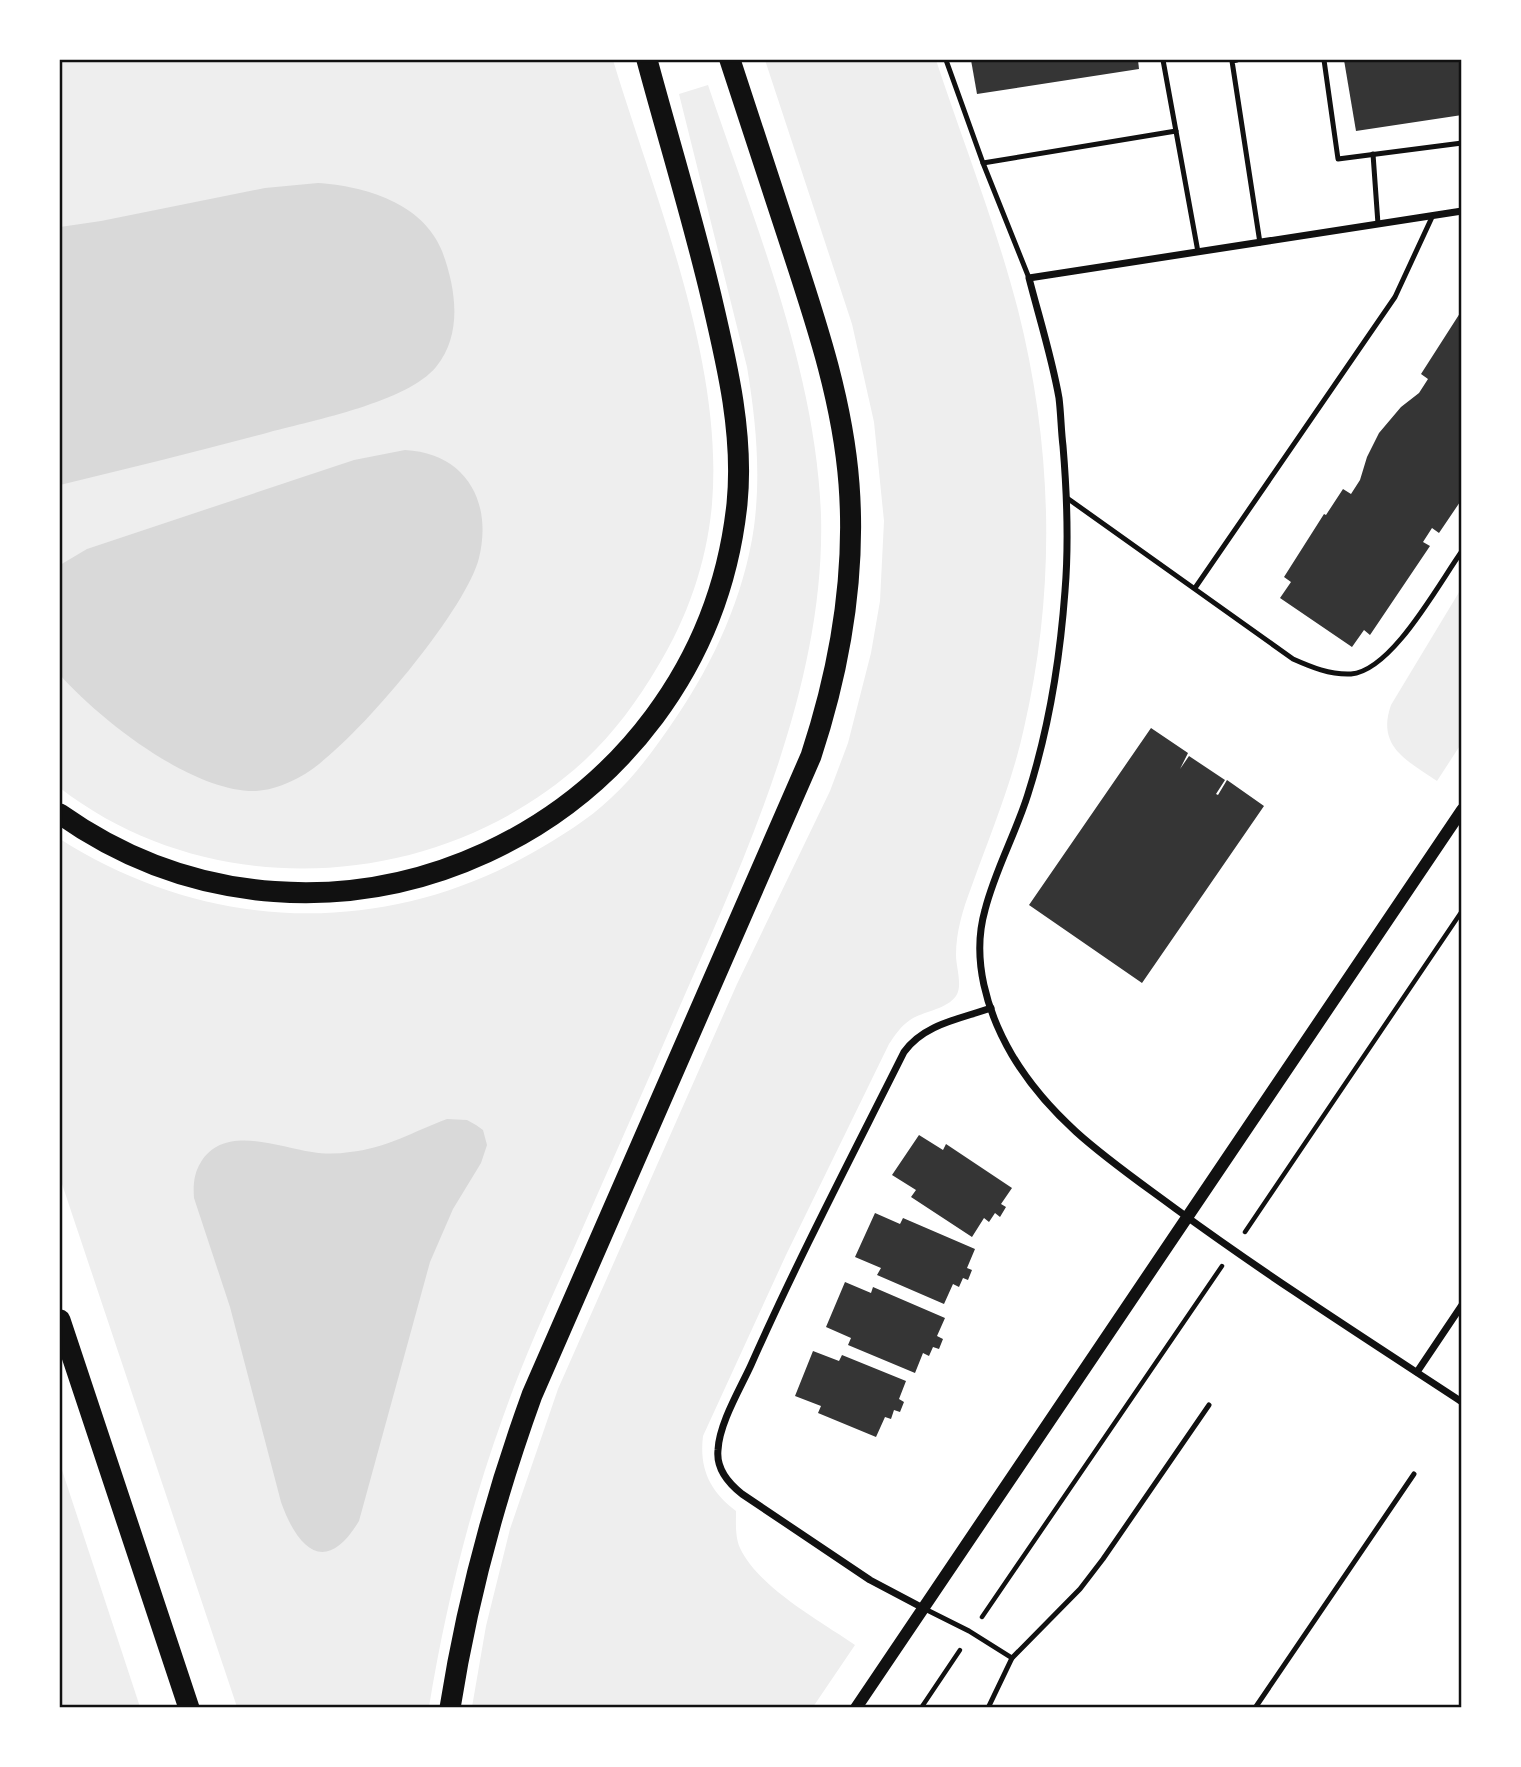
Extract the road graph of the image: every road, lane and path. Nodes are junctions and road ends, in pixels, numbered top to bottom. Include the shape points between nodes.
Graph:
1 (647, 60) edge
2 (730, 60) edge
3 (946, 60) edge
4 (1163, 60) edge
5 (1237, 60) edge
6 (1324, 60) edge
7 (1176, 131) junction
8 (1461, 143) edge
9 (1373, 154) junction
10 (983, 163) junction
11 (1461, 211) edge
12 (1433, 215) junction
13 (1378, 224) junction
14 (1260, 243) junction
15 (1198, 251) junction
16 (1029, 278) junction
17 (1066, 498) junction
18 (1461, 551) edge
19 (1195, 588) junction
20 (1461, 810) edge
21 (60, 814) edge
22 (1461, 911) edge
23 (991, 1008) junction
24 (1187, 1217) junction
25 (1232, 1250) junction
26 (1461, 1306) edge
27 (60, 1320) edge
28 (1416, 1373) junction
29 (1461, 1402) edge
30 (1209, 1405) dead end
31 (1415, 1474) dead end
32 (923, 1608) junction
33 (972, 1633) junction
34 (1012, 1657) junction
35 (188, 1707) edge
36 (450, 1707) edge
37 (856, 1707) edge
38 (921, 1707) edge
39 (988, 1707) edge
40 (1255, 1707) edge

1 - 21 highway via 720,336 734,413 738,484 729,555 705,627 682,673 639,736 577,798 511,841 429,875 361,888 277,892 203,881 122,851
2 - 36 highway via 817,324 840,414 851,517 844,623 811,756 523,1419 477,1574
3 - 10 lane
4 - 7 lane
5 - 14 lane via 1232,61
6 - 9 lane via 1338,159
7 - 10 lane
7 - 15 lane
8 - 9 lane
9 - 13 lane
10 - 16 lane
11 - 12 street
12 - 13 street
12 - 19 lane via 1395,297
13 - 14 street
14 - 15 street
15 - 16 street
16 - 17 street via 1059,398
17 - 19 lane
17 - 23 street via 1065,593 1047,719 1028,795 982,922 980,960
18 - 19 lane via 1398,645 1377,663 1352,674 1316,670 1293,659
20 - 24 street
22 - 25 path
23 - 24 street via 1018,1063 1068,1124 1105,1158
23 - 32 street via 928,1030 904,1052 761,1342 720,1434 717,1451 723,1474 742,1494 870,1580
24 - 25 street
24 - 32 street
25 - 28 street
25 - 33 path
26 - 28 street
27 - 35 highway
28 - 29 street
30 - 34 lane via 1080,1589
31 - 40 lane
32 - 33 lane
32 - 37 street
33 - 34 lane
33 - 38 path
34 - 39 lane

